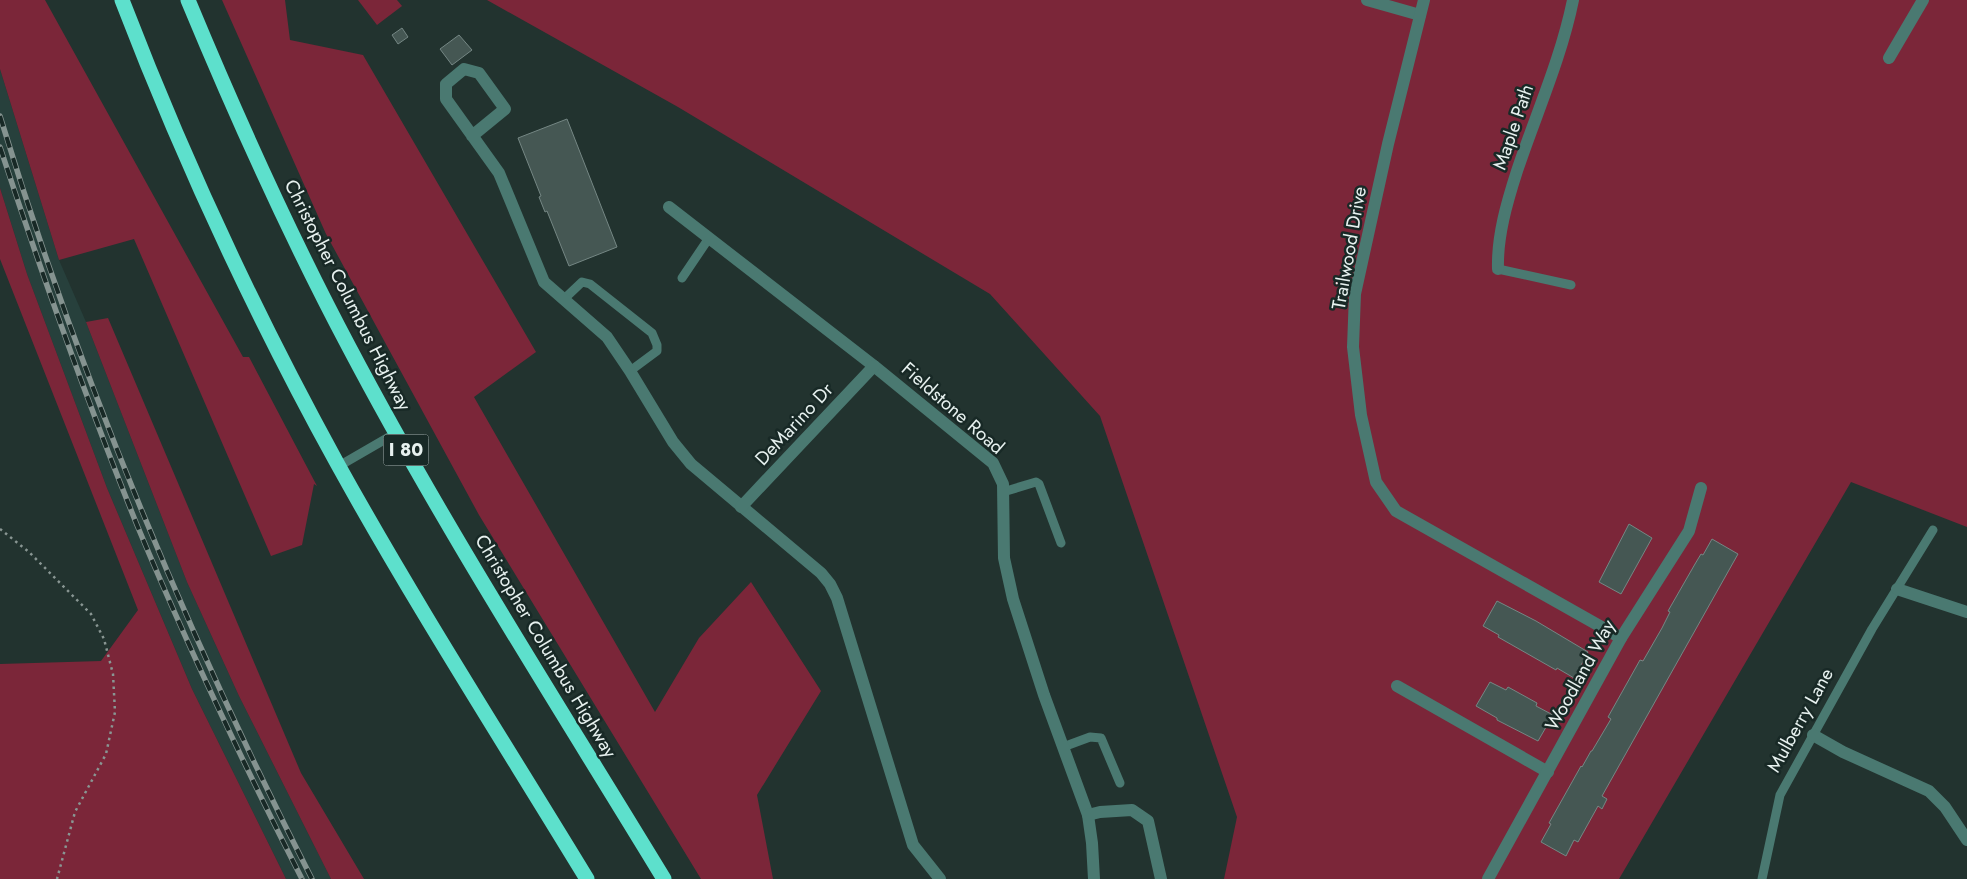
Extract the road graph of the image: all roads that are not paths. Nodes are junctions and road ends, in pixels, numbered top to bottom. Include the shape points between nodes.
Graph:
1 (122, 0) edge
2 (188, 0) edge
3 (1367, 0) edge
4 (1424, 0) edge
5 (1573, 0) edge
6 (1923, 0) edge
7 (1420, 15) junction
8 (1890, 58) dead end
9 (472, 136) junction
10 (669, 207) dead end
11 (709, 238) junction
12 (1498, 268) joint
13 (682, 278) dead end
14 (1571, 285) dead end
15 (564, 300) junction
16 (874, 366) junction
17 (630, 371) junction
18 (396, 433) junction
19 (339, 466) junction
20 (1701, 488) dead end
21 (1003, 492) junction
22 (741, 507) junction
23 (1933, 530) dead end
24 (1061, 543) dead end
25 (1897, 589) junction
26 (1967, 612) edge
27 (1621, 638) junction
28 (1397, 686) dead end
29 (1813, 735) junction
30 (1063, 747) junction
31 (1548, 772) junction
32 (1120, 783) dead end
33 (1088, 815) junction
34 (1967, 840) edge
35 (587, 879) edge
36 (664, 879) edge
37 (940, 879) edge
38 (1094, 879) edge
39 (1161, 879) edge
40 (1488, 879) edge
41 (1762, 879) edge

1 - 19 highway via 230,252
2 - 18 highway, Christopher Columbus Highway / I 80 via 225,90 299,247
3 - 7 street
4 - 7 street, Trailwood Drive
5 - 12 street, Maple Path via 1562,46 1509,197 1498,251
6 - 8 street
7 - 27 street, Trailwood Drive via 1356,294 1353,347 1358,396 1376,482 1396,511
9 - 9 street via 505,110 479,73 464,70 446,84 446,99
9 - 15 street via 499,173 544,282
10 - 11 street, Fieldstone Road
11 - 13 lane
11 - 16 street, Fieldstone Road
12 - 14 lane
15 - 17 street via 607,337
15 - 17 lane via 582,282 590,284 652,333 657,352
16 - 21 street, Fieldstone Road via 993,463 1004,484
16 - 22 street, DeMarino Dr
17 - 22 street via 691,464
18 - 19 lane
18 - 36 highway, Christopher Columbus Highway / I 80
19 - 35 highway via 396,566
20 - 27 street, Woodland Way via 1689,531
21 - 24 lane via 1036,482 1039,484
21 - 30 street, Fieldstone Road via 1004,558 1013,599
22 - 37 street via 821,573 834,590 913,845
23 - 25 lane, Mulberry Lane
25 - 26 street
25 - 29 lane, Mulberry Lane
27 - 31 street, Woodland Way
28 - 31 street
29 - 34 street via 1929,791 1945,807
29 - 41 lane, Mulberry Lane via 1780,795
30 - 32 lane via 1090,737 1101,738
30 - 33 street, Fieldstone Road
31 - 40 street, Woodland Way
33 - 38 street, Fieldstone Road
33 - 39 street via 1132,810 1148,821

